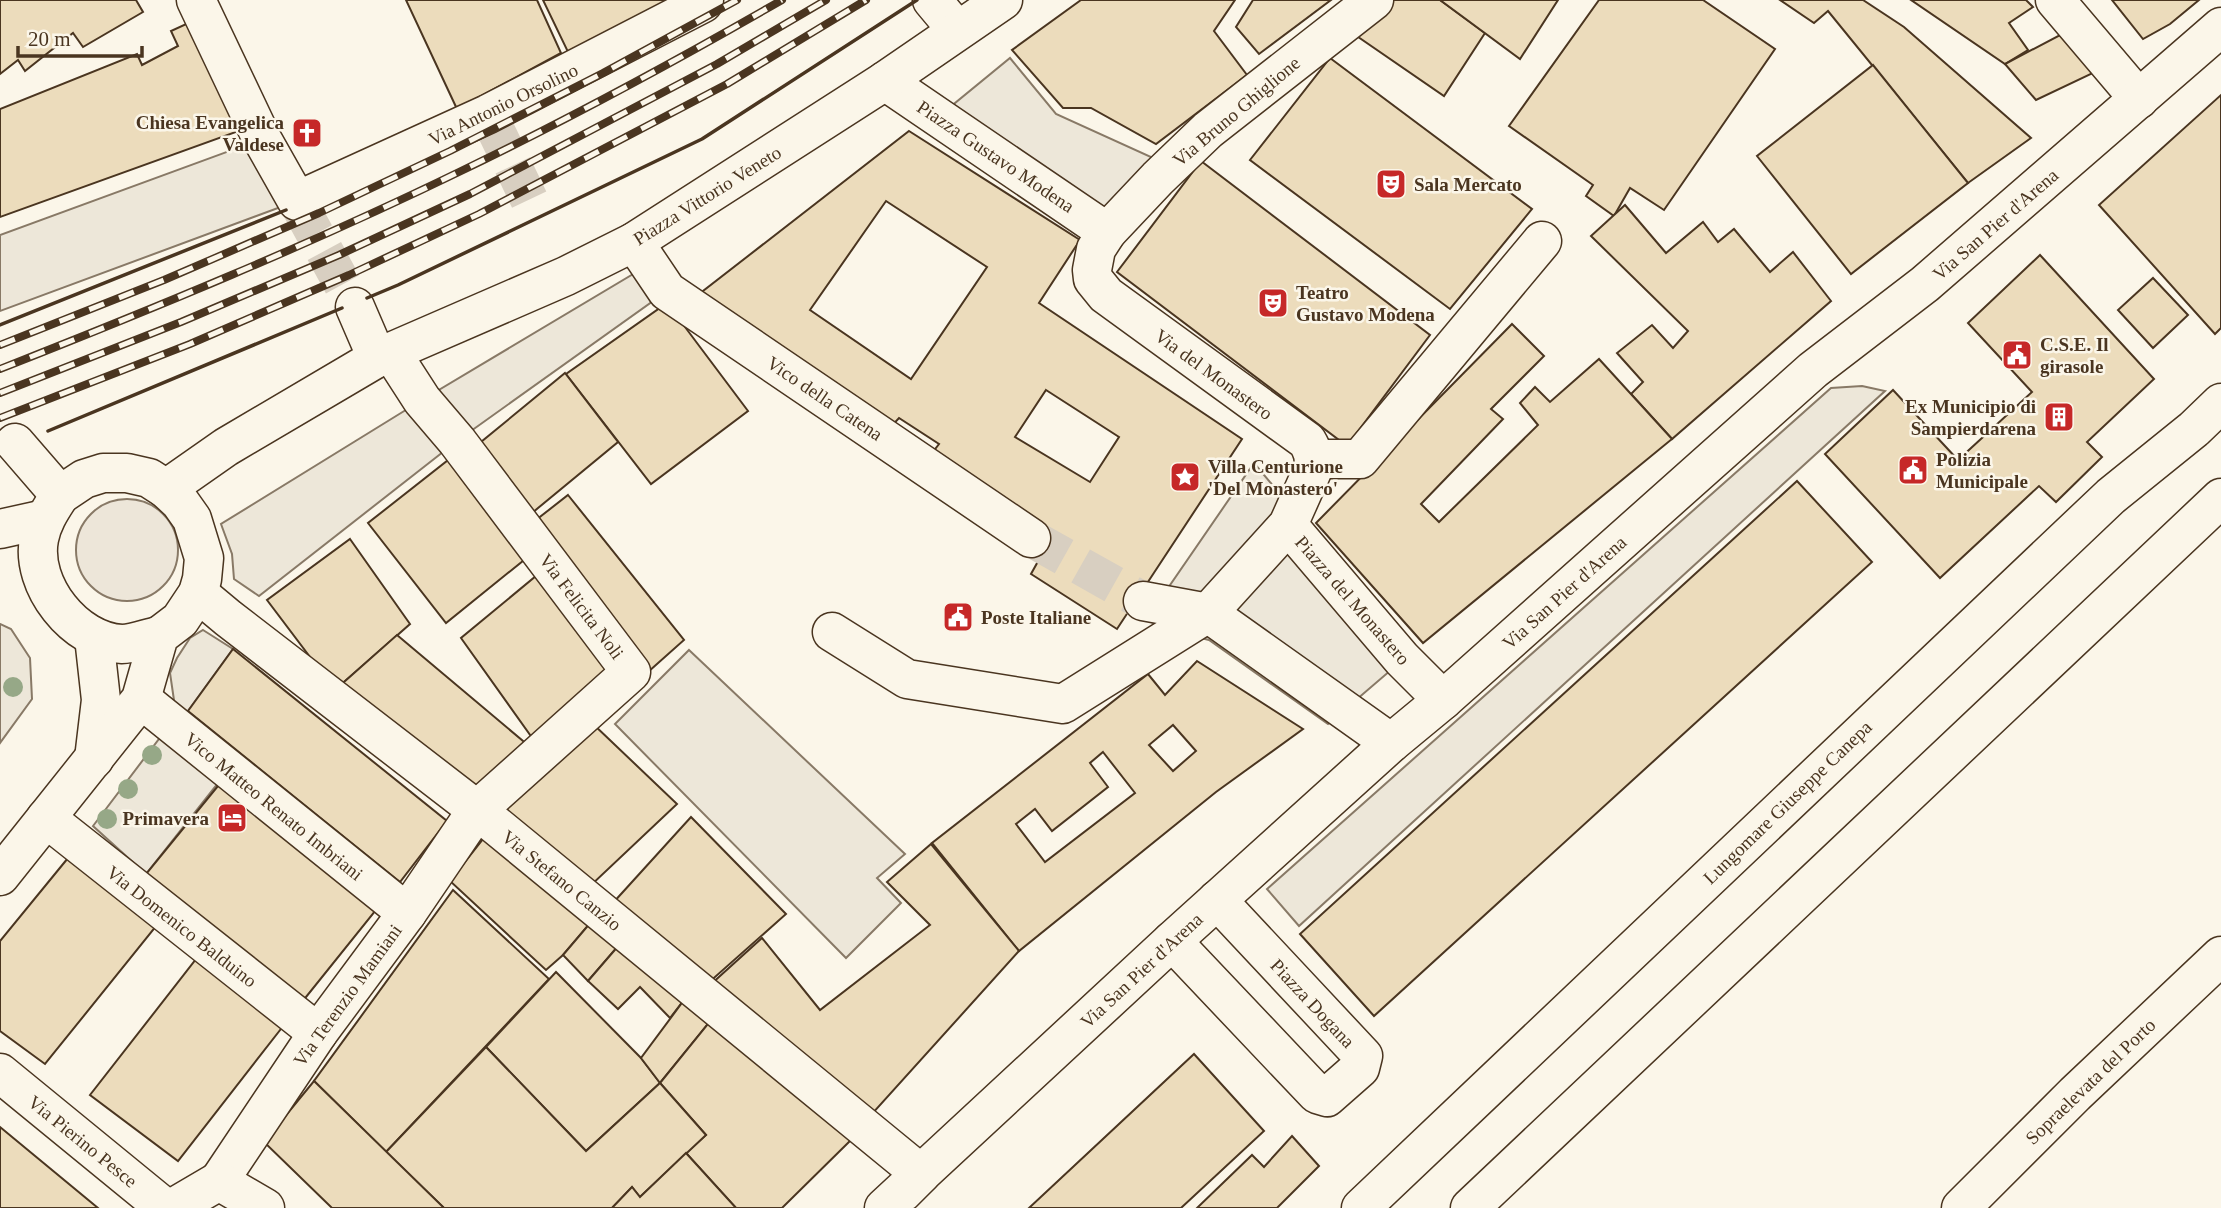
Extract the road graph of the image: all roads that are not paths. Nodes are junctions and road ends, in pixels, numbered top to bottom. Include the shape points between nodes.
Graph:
1 (196, 0) edge
2 (704, 0) edge
3 (932, 0) edge
4 (1003, 0) edge
5 (1374, 0) edge
6 (2055, 0) edge
7 (2221, 27) edge
8 (957, 30) junction
9 (885, 81) junction
10 (2139, 99) junction
11 (1107, 232) junction
12 (1542, 241) dead end
13 (634, 242) junction
14 (355, 307) tunnel mouth
15 (384, 355) junction
16 (2221, 403) edge
17 (15, 443) dead end
18 (1315, 459) junction
19 (166, 489) junction
20 (2221, 498) edge
21 (53, 507) junction
22 (1288, 525) junction
23 (0, 529) edge
24 (1031, 538) tunnel mouth
25 (198, 593) junction
26 (1143, 601) tunnel mouth
27 (1208, 613) junction
28 (832, 632) dead end
29 (159, 636) junction
30 (94, 637) junction
31 (141, 699) junction
32 (1443, 700) junction
33 (1391, 743) junction
34 (94, 759) junction
35 (477, 810) junction
36 (46, 818) junction
37 (0, 876) edge
38 (1217, 900) junction
39 (407, 913) junction
40 (1171, 941) junction
41 (2221, 956) edge
42 (318, 1033) junction
43 (0, 1073) edge
44 (922, 1174) junction
45 (219, 1181) junction
46 (165, 1208) edge
47 (173, 1208) edge
48 (265, 1208) edge
49 (884, 1208) edge
50 (903, 1208) edge
51 (1361, 1208) edge
52 (1471, 1208) edge
53 (1961, 1208) edge

1 - 2 main road, Via Antonio Orsolino via 297,201 488,114
3 - 8 main road
4 - 8 main road, Piazza Vittorio Veneto
5 - 11 main road, Via Bruno Ghiglione via 1208,130
6 - 10 main road
7 - 10 main road, Via San Pier d'Arena
8 - 9 main road, Piazza Vittorio Veneto
9 - 11 main road, Piazza Gustavo Modena
9 - 13 main road, Piazza Vittorio Veneto
10 - 32 main road, Via San Pier d'Arena via 1925,284 1813,370
11 - 18 main road, Via del Monastero via 1092,261 1098,288 1307,441
12 - 18 main road via 1360,459
13 - 15 main road, Piazza Vittorio Veneto
13 - 24 main road, Vico della Catena via 667,291
14 - 15 main road
15 - 19 main road, Piazza Vittorio Veneto via 226,447
15 - 35 main road, Via Felicita Noli via 457,441 631,672
16 - 51 main road, Lungomare Giuseppe Canepa via 2111,496
17 - 21 main road
18 - 22 main road
19 - 21 main road via 149,478 103,473 84,479
19 - 25 main road via 180,502 200,537 204,558
20 - 52 main road
21 - 23 main road
21 - 30 main road via 39,540 42,574 69,620
22 - 27 main road, Piazza del Monastero
22 - 32 main road, Piazza del Monastero via 1402,659
25 - 29 main road via 180,620
25 - 35 main road, Via Stefano Canzio
26 - 27 main road
27 - 28 main road, Piazza del Monastero via 1063,704 907,679
27 - 33 main road
29 - 30 main road via 122,644
29 - 31 main road
30 - 34 main road via 102,700
31 - 34 main road
31 - 39 main road, Vico Matteo Renato Imbriani
32 - 33 main road, Via San Pier d'Arena
33 - 38 main road, Via San Pier d'Arena
34 - 36 main road
35 - 39 main road, Via Terenzio Mamiani
35 - 44 main road, Via Stefano Canzio
36 - 37 main road
36 - 42 main road, Via Domenico Balduino
38 - 40 main road, Via San Pier d'Arena
38 - 40 main road, Piazza Dogana via 1363,1056 1360,1068 1327,1097 1317,1094
39 - 42 main road, Via Terenzio Mamiani
40 - 44 main road, Via San Pier d'Arena
41 - 53 main road, Sopraelevata del Porto
42 - 45 main road, Via Terenzio Mamiani
43 - 46 main road, Via Pierino Pesce
44 - 49 main road, Via San Pier d'Arena
44 - 50 main road, Via San Pier d'Arena via 895,1200
45 - 47 main road, Via Terenzio Mamiani
45 - 48 main road

